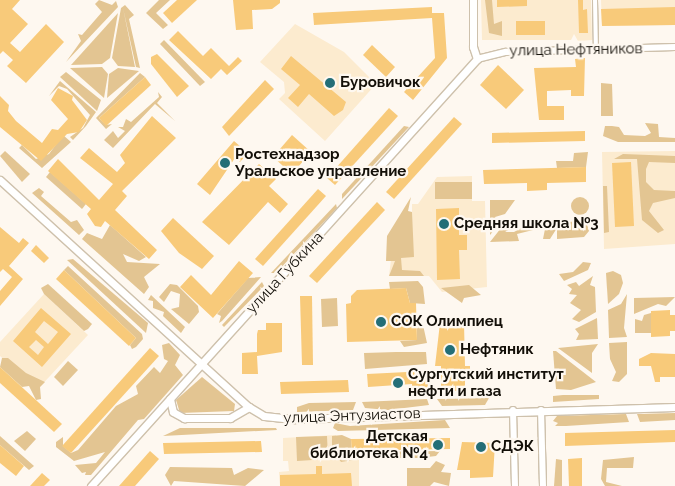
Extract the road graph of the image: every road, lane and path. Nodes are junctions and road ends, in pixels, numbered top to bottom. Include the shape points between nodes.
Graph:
1 (474, 0) edge
2 (595, 0) edge
3 (675, 48) edge
4 (596, 50) junction
5 (477, 59) junction
6 (0, 180) edge
7 (202, 362) junction
8 (170, 399) junction
9 (248, 407) junction
10 (675, 407) edge
11 (513, 410) junction
12 (541, 410) junction
13 (91, 486) edge
14 (515, 486) edge
15 (543, 486) edge

1 - 5 main road via 473,47
2 - 4 street
3 - 4 street, улица Нефтяников
4 - 5 street, улица Нефтяников via 506,52
5 - 7 main road, улица Губкина
6 - 7 main road, улица Энтузиастов
7 - 8 main road, улица Губкина
7 - 9 main road, улица Энтузиастов
8 - 9 main road via 173,412 184,418 230,418
8 - 13 main road, улица Губкина
9 - 11 main road, улица Энтузиастов via 281,419
10 - 12 main road, улица Энтузиастов
11 - 12 main road, улица Энтузиастов
11 - 14 street
12 - 15 street

